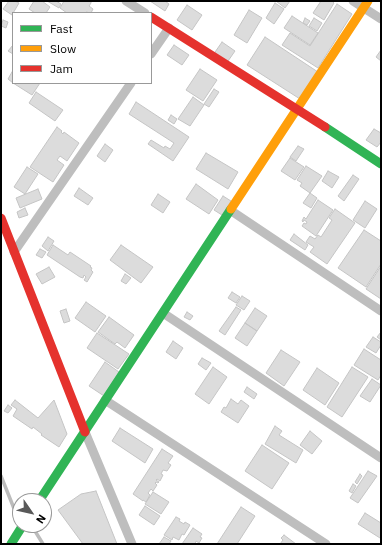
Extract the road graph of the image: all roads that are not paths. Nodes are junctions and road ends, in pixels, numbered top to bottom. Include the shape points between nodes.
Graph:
1 (126, 1) edge
2 (353, 1) edge
3 (366, 4) edge
4 (143, 12) edge
5 (152, 18) edge
6 (381, 19) edge
7 (169, 28) junction
8 (152, 53) edge
9 (130, 84) edge
10 (297, 109) junction
11 (381, 164) edge
12 (230, 210) junction
13 (1, 218) edge
14 (14, 252) junction
15 (381, 311) edge
16 (163, 313) junction
17 (105, 400) junction
18 (85, 432) junction
19 (381, 458) edge
20 (44, 493) edge
21 (18, 533) edge
22 (11, 544) edge
23 (132, 544) edge
24 (326, 544) edge

1 - 4 street
2 - 3 street
3 - 6 street
3 - 10 street
5 - 7 street
7 - 8 street
7 - 10 street
9 - 14 street
10 - 11 street
10 - 12 street
12 - 15 street
12 - 16 street
13 - 14 street
14 - 18 street
16 - 17 street
16 - 19 street
17 - 18 street
17 - 24 street
18 - 20 street
18 - 23 street
21 - 22 street

